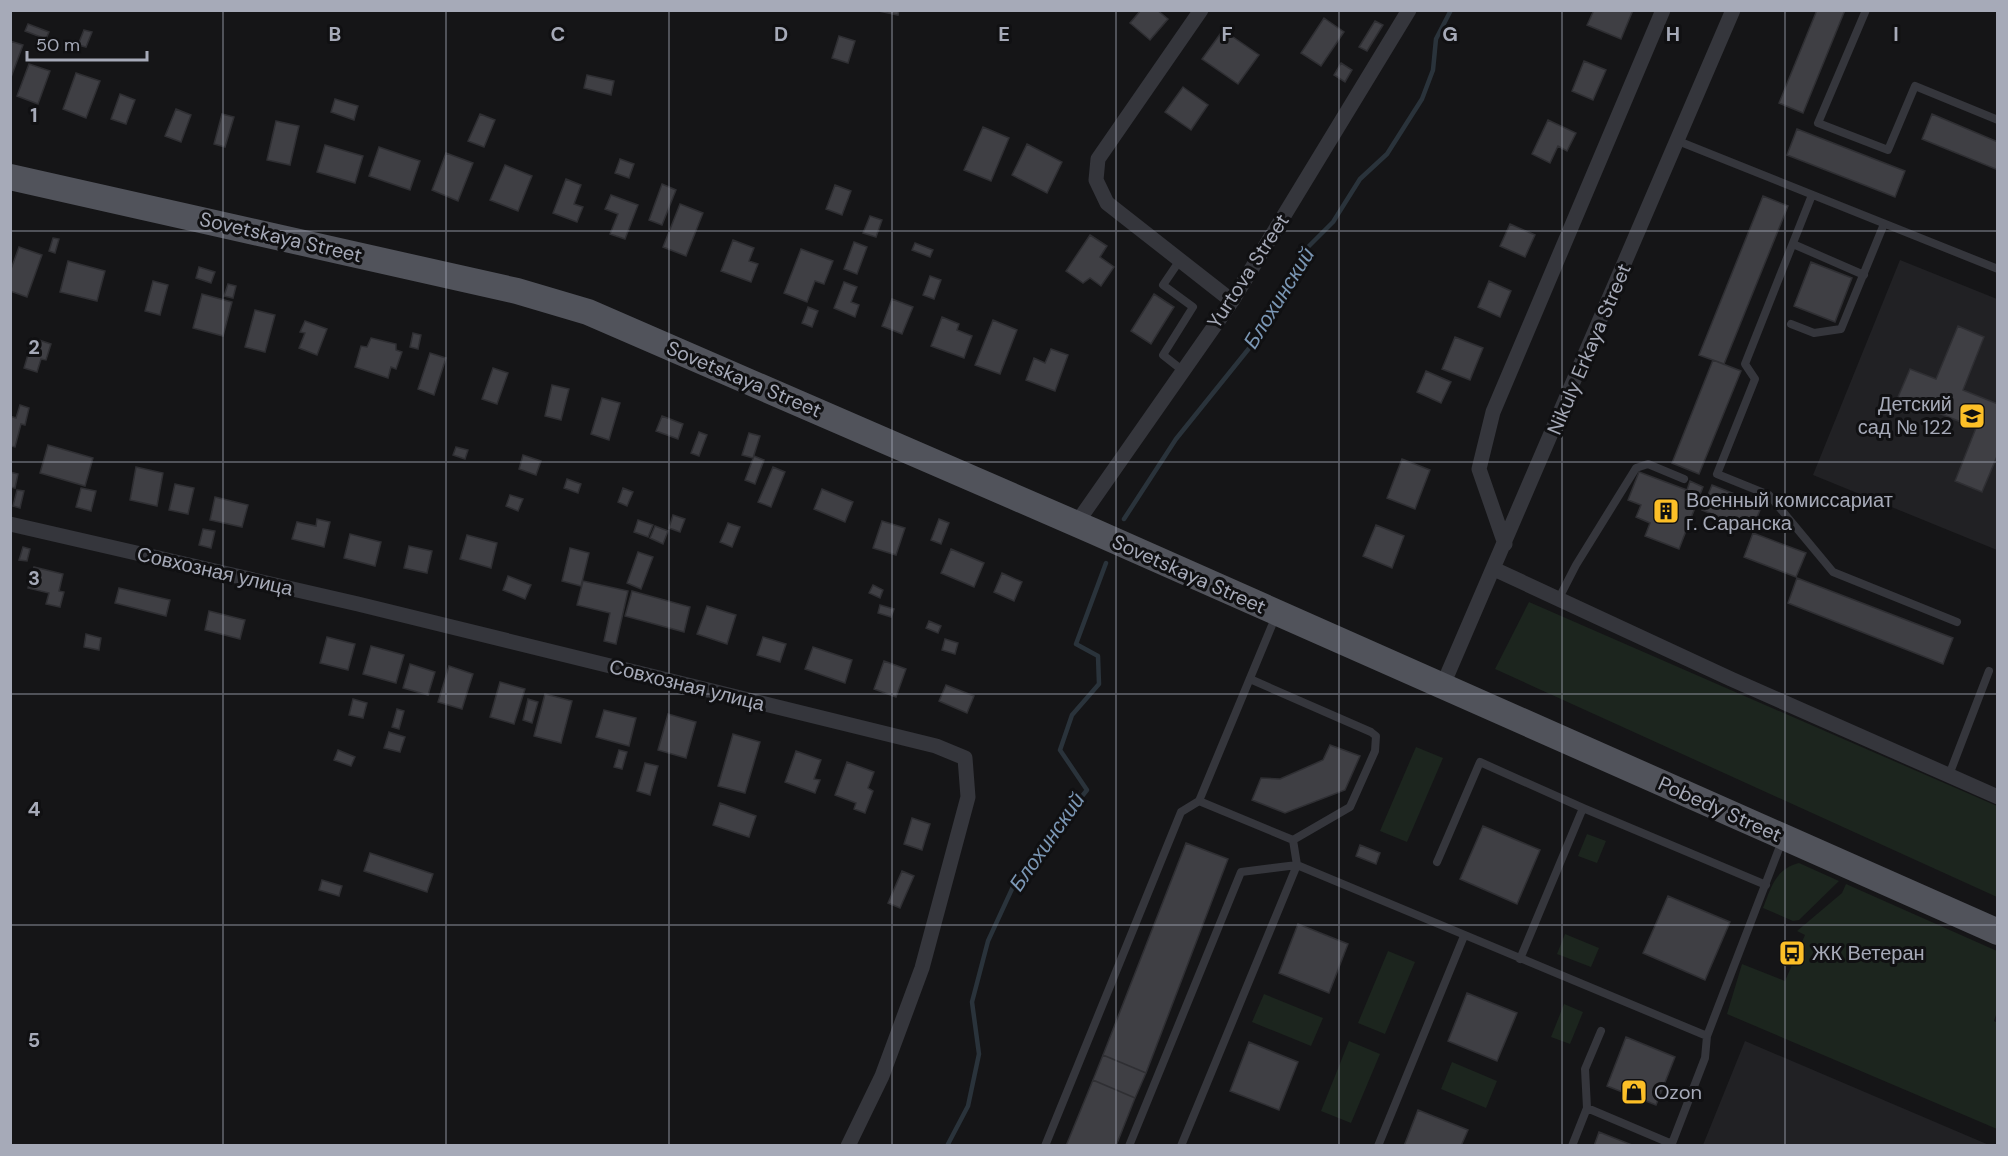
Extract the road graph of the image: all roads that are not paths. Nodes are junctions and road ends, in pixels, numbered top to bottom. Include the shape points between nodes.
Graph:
1 (1201, 10) edge
2 (1409, 10) edge
3 (1663, 10) edge
4 (1733, 10) edge
5 (1866, 10) edge
6 (1998, 120) edge
7 (1678, 141) junction
8 (10, 177) edge
9 (1812, 195) junction
10 (1884, 224) junction
11 (1793, 244) junction
12 (1180, 260) junction
13 (1998, 269) edge
14 (1864, 275) junction
15 (1232, 301) junction
16 (1791, 324) dead end
17 (1182, 370) junction
18 (1684, 479) dead end
19 (10, 524) edge
20 (1076, 524) junction
21 (1505, 544) junction
22 (1494, 569) junction
23 (1558, 600) junction
24 (1277, 613) junction
25 (1957, 622) dead end
26 (1989, 671) dead end
27 (1250, 679) junction
28 (1442, 687) junction
29 (1949, 775) junction
30 (1998, 797) edge
31 (1199, 801) junction
32 (1583, 808) junction
33 (1784, 837) junction
34 (1293, 840) junction
35 (1437, 862) dead end
36 (1297, 866) junction
37 (1766, 885) junction
38 (1998, 932) edge
39 (1464, 936) junction
40 (1520, 959) junction
41 (1601, 1031) dead end
42 (1707, 1036) junction
43 (1587, 1108) junction
44 (1671, 1144) edge
45 (848, 1146) edge
46 (1045, 1146) edge
47 (1129, 1146) edge
48 (1181, 1146) edge
49 (1377, 1146) edge
50 (1572, 1146) edge

1 - 12 street via 1098,159 1096,180 1107,203
2 - 15 street, Yurtova Street
3 - 21 street via 1493,412 1479,468
4 - 7 street, Nikuly Erkaya Street
5 - 6 lane via 1818,123 1888,150 1915,86
7 - 9 lane
7 - 21 street, Nikuly Erkaya Street
8 - 20 main road, Sovetskaya Street via 517,291 588,312
9 - 10 lane
9 - 11 lane
10 - 13 lane
10 - 14 lane
11 - 14 lane
11 - 25 lane via 1745,364 1755,380 1717,474 1769,495 1833,573
12 - 15 street
12 - 17 lane via 1163,285 1193,307 1163,355
14 - 16 lane via 1841,329 1814,333
15 - 17 street, Yurtova Street
17 - 20 street, Yurtova Street
18 - 23 lane via 1648,464 1636,468
19 - 45 street, Совхозная улица via 358,603 936,746 965,759 968,797 922,968 882,1076
20 - 24 main road, Sovetskaya Street
21 - 22 street, Nikuly Erkaya Street
22 - 23 street
22 - 28 street, Nikuly Erkaya Street
23 - 29 street
24 - 27 lane
24 - 28 main road, Sovetskaya Street
26 - 29 lane
27 - 31 lane
27 - 34 lane via 1376,736 1375,751 1350,807
28 - 33 main road, Pobedy Street
29 - 30 street
31 - 34 lane
31 - 46 lane via 1181,812
32 - 35 lane via 1480,762
32 - 37 lane
32 - 40 lane
33 - 37 lane
33 - 38 main road, Pobedy Street
34 - 36 lane
36 - 39 lane
36 - 47 lane via 1241,872
36 - 48 lane
37 - 42 lane
39 - 40 lane
39 - 49 lane
40 - 42 lane
41 - 43 lane via 1585,1069
42 - 44 lane via 1705,1058
43 - 44 lane
43 - 50 lane

